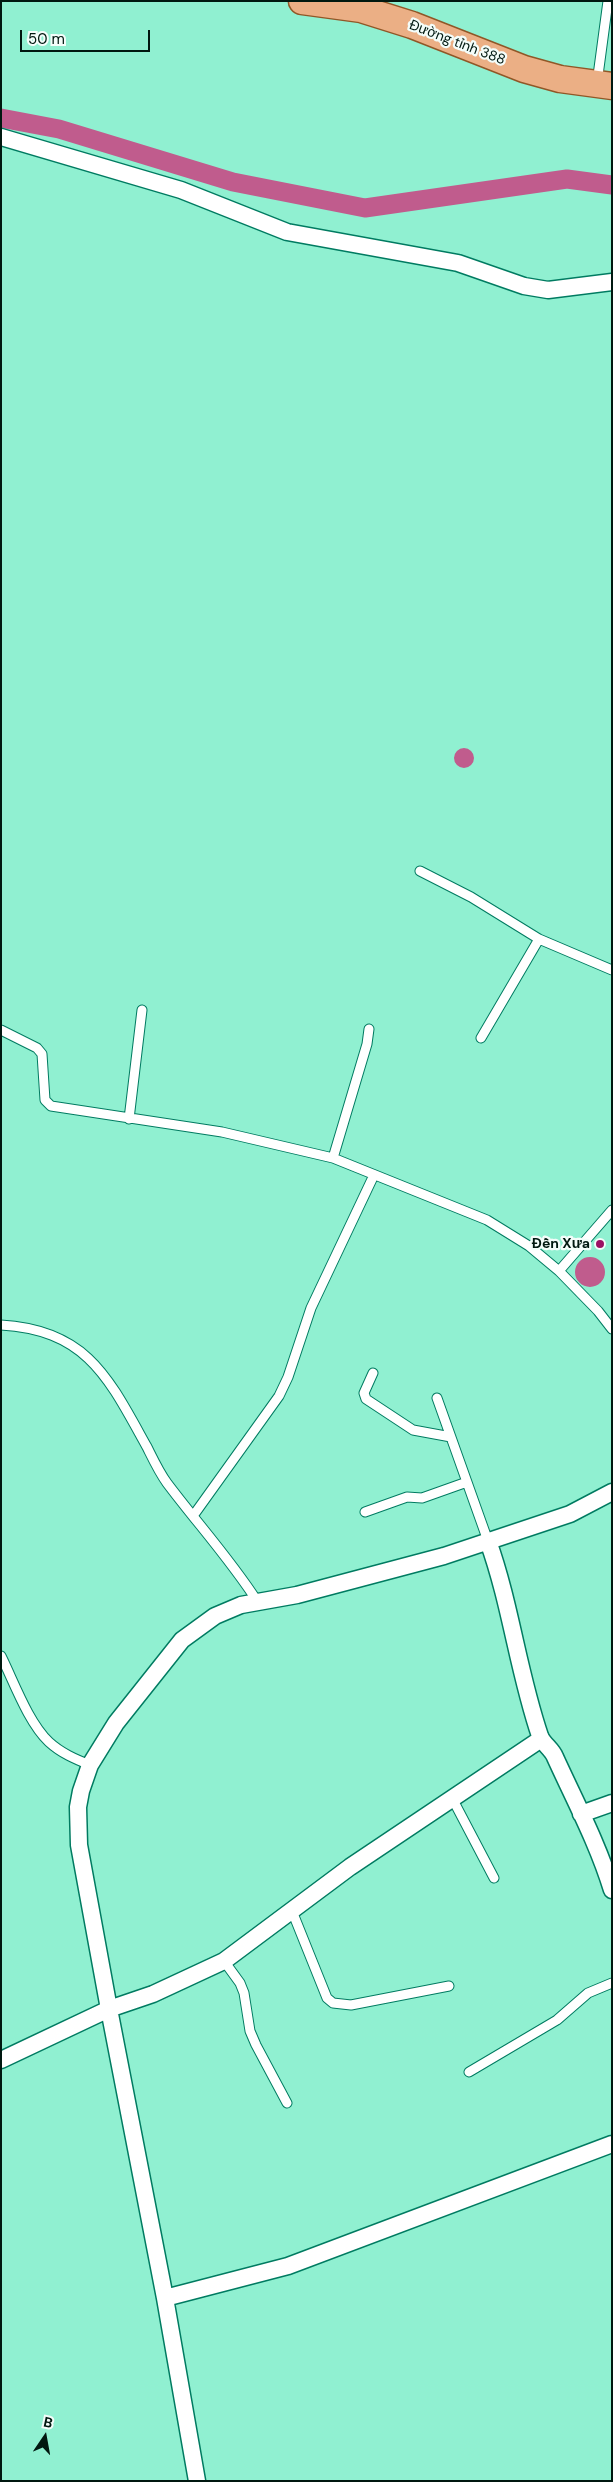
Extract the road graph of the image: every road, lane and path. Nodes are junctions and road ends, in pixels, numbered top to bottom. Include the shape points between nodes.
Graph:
1 (302, 1) edge
2 (608, 1) edge
3 (362, 5) edge
4 (604, 85) edge
5 (1, 137) edge
6 (612, 282) edge
7 (420, 871) dead end
8 (539, 939) junction
9 (612, 970) edge
10 (142, 1010) dead end
11 (369, 1029) dead end
12 (1, 1030) edge
13 (481, 1038) dead end
14 (129, 1119) junction
15 (334, 1158) junction
16 (374, 1175) junction
17 (612, 1210) edge
18 (559, 1272) junction
19 (1, 1325) edge
20 (612, 1329) edge
21 (374, 1374) dead end
22 (437, 1398) dead end
23 (451, 1437) junction
24 (467, 1482) junction
25 (612, 1492) edge
26 (365, 1512) dead end
27 (193, 1516) junction
28 (488, 1541) junction
29 (257, 1601) junction
30 (1, 1656) edge
31 (541, 1739) junction
32 (90, 1766) junction
33 (452, 1798) junction
34 (612, 1803) edge
35 (581, 1814) junction
36 (494, 1878) dead end
37 (612, 1890) edge
38 (292, 1911) junction
39 (224, 1961) junction
40 (612, 1983) edge
41 (449, 1986) dead end
42 (109, 2009) junction
43 (1, 2060) edge
44 (469, 2072) dead end
45 (287, 2103) dead end
46 (612, 2144) edge
47 (165, 2298) junction
48 (197, 2481) edge

1 - 3 main road, Đường tỉnh 388
2 - 4 lane
3 - 4 main road, Đường tỉnh 388 via 524,69 560,79
5 - 6 street via 181,190 287,232 458,263 524,286 548,290
7 - 8 lane via 471,896
8 - 9 lane
8 - 13 lane
10 - 14 lane
11 - 15 lane
12 - 14 lane via 38,1048 42,1054 45,1100 51,1106
14 - 15 lane via 222,1132
15 - 16 lane
16 - 18 lane via 487,1220 529,1246
16 - 27 lane via 311,1308 279,1396
17 - 18 lane
18 - 20 lane
19 - 27 lane via 48,1333 72,1344 105,1374 166,1481
21 - 23 lane via 364,1393 366,1399 413,1430
22 - 23 lane
23 - 24 lane
24 - 26 lane via 422,1498 407,1497
24 - 28 lane
25 - 28 street via 570,1514
27 - 29 lane via 237,1570
28 - 29 street via 297,1595
28 - 31 street
29 - 32 street via 215,1616 182,1640 116,1723
30 - 32 lane via 25,1705 48,1741 66,1756
31 - 33 street
31 - 35 street via 554,1754
32 - 42 street via 78,1807 79,1845
33 - 36 lane
33 - 38 street
34 - 35 street
35 - 37 street
38 - 39 street
38 - 41 lane via 327,1998 333,2003 351,2005
39 - 42 street via 153,1994
39 - 45 lane via 240,1983 250,2030
40 - 44 lane via 588,1993 557,2020
42 - 43 street
42 - 47 street
46 - 47 street via 288,2266
47 - 48 street

